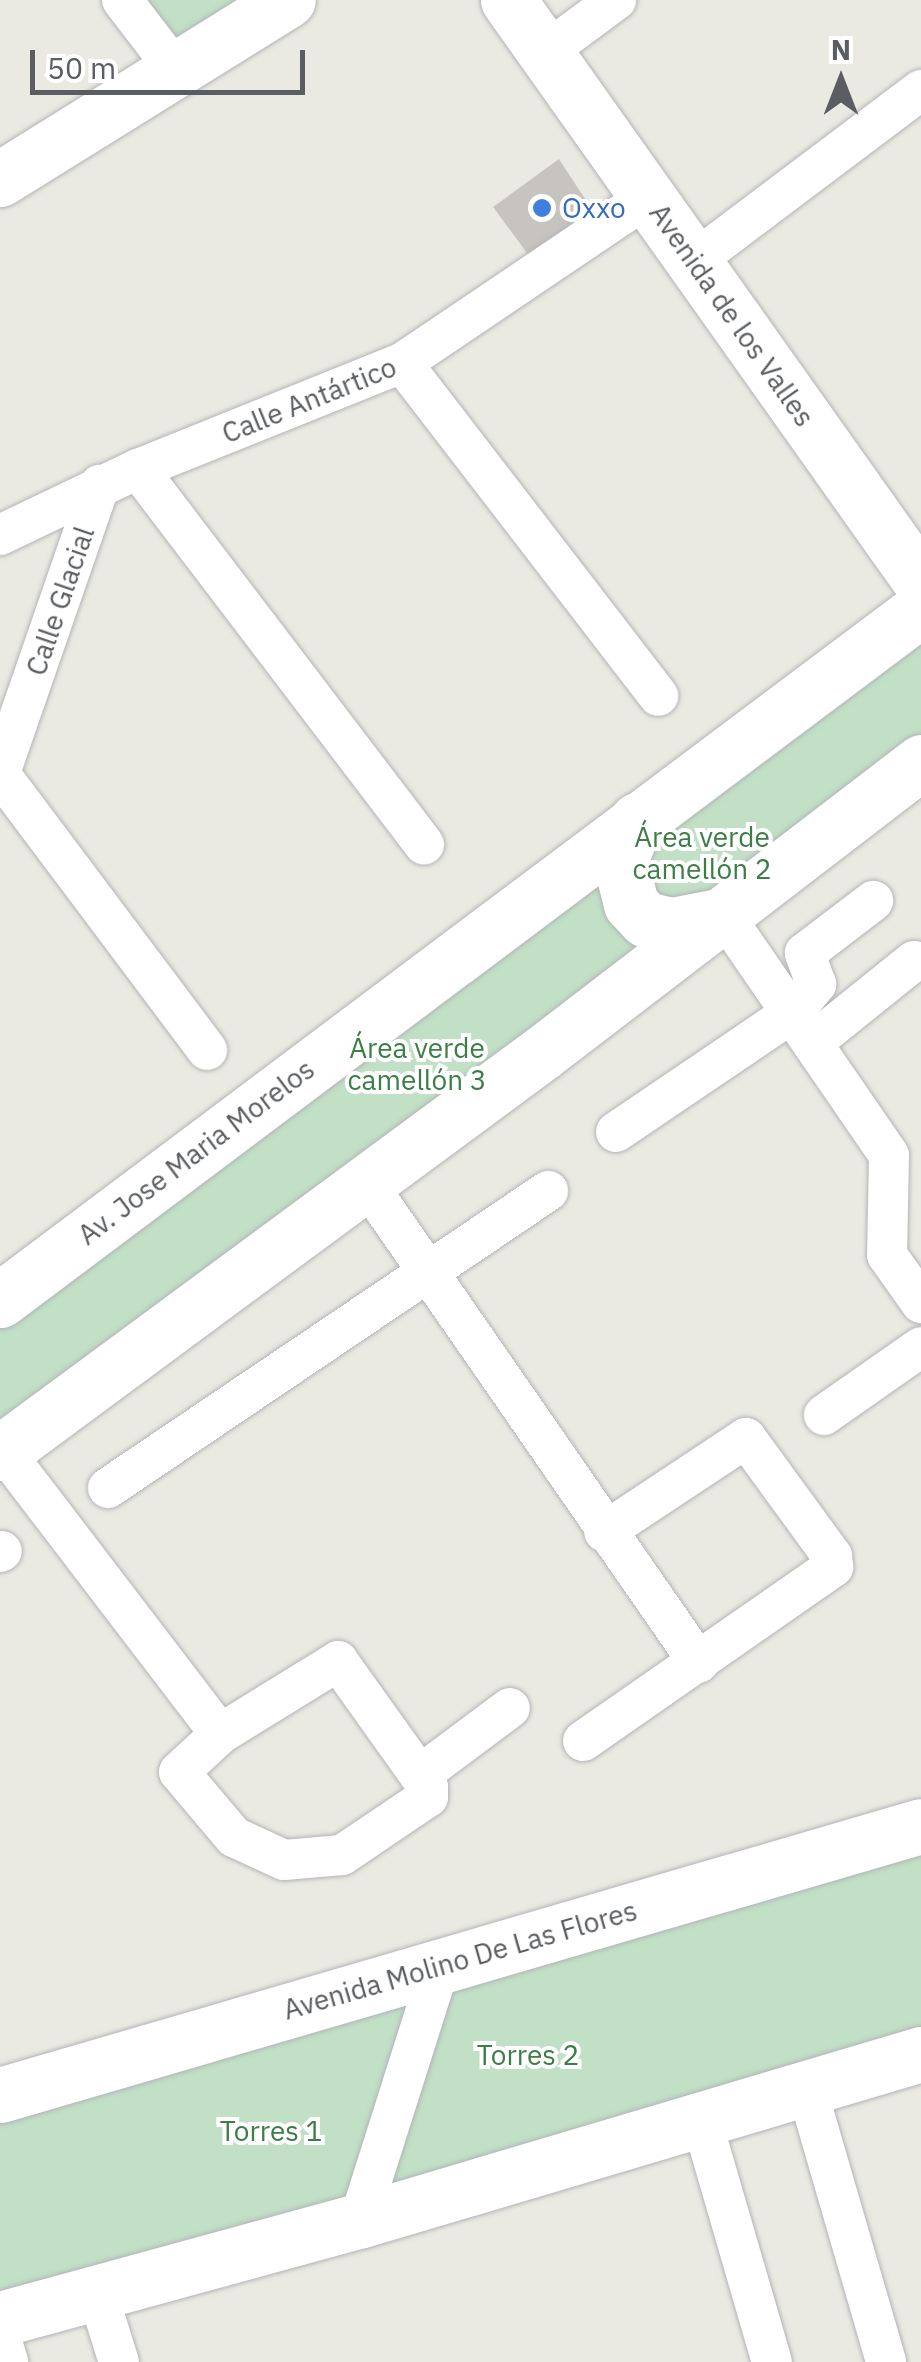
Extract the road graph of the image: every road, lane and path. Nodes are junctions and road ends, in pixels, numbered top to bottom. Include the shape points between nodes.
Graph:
1 (122, 0) edge
2 (288, 0) edge
3 (508, 0) edge
4 (616, 0) edge
5 (546, 51) junction
6 (178, 73) junction
7 (921, 90) edge
8 (0, 179) edge
9 (648, 198) junction
10 (694, 261) junction
11 (402, 363) junction
12 (138, 468) junction
13 (100, 485) junction
14 (0, 535) edge
15 (921, 582) edge
16 (921, 609) edge
17 (658, 696) dead end
18 (921, 762) edge
19 (0, 774) edge
20 (637, 820) junction
21 (424, 845) dead end
22 (873, 900) dead end
23 (724, 914) junction
24 (914, 961) dead end
25 (802, 1028) junction
26 (206, 1050) dead end
27 (616, 1132) dead end
28 (905, 1158) edge
29 (365, 1182) junction
30 (548, 1190) dead end
31 (425, 1274) junction
32 (0, 1300) edge
33 (921, 1304) edge
34 (921, 1348) edge
35 (824, 1415) dead end
36 (2, 1451) edge
37 (108, 1488) dead end
38 (604, 1532) junction
39 (700, 1663) junction
40 (510, 1708) dead end
41 (220, 1734) junction
42 (583, 1741) dead end
43 (420, 1775) junction
44 (921, 1826) edge
45 (440, 1965) junction
46 (921, 2054) edge
47 (806, 2086) junction
48 (0, 2095) edge
49 (701, 2118) junction
50 (360, 2221) junction
51 (97, 2292) junction
52 (0, 2319) edge
53 (0, 2336) edge
54 (8, 2362) edge
55 (119, 2362) edge
56 (772, 2362) edge
57 (886, 2362) edge

1 - 6 street
2 - 6 main road
3 - 5 main road, Avenida de los Valles
4 - 5 street
5 - 9 main road, Avenida de los Valles
6 - 8 main road
7 - 10 street
9 - 10 main road, Avenida de los Valles
9 - 11 street, Calle Antártico
10 - 15 main road, Avenida de los Valles
11 - 12 street, Calle Antártico
11 - 17 street
12 - 13 street, Calle Antártico
12 - 21 street
13 - 14 street, Calle Antártico
13 - 19 street, Calle Glacial
16 - 20 main road, Av. Jose Maria Morelos
18 - 23 main road
19 - 26 street
20 - 23 main road via 620,860 631,904 645,919 672,925
20 - 32 main road, Av. Jose Maria Morelos
22 - 25 street via 804,953 816,984
23 - 25 street
23 - 29 main road
24 - 25 street
25 - 27 street
25 - 28 street
28 - 33 street via 886,1255
29 - 31 street
29 - 36 main road
30 - 31 street
31 - 37 street
31 - 38 street
34 - 35 street
36 - 41 street
38 - 39 street
38 - 39 street via 732,1442 746,1438 756,1445 834,1567
39 - 42 street
40 - 43 street
41 - 43 street via 338,1661
41 - 43 street via 184,1763 184,1786 234,1837 284,1860 342,1855 421,1804 428,1787
44 - 45 main road, Avenida Molino De Las Flores
45 - 48 main road, Avenida Molino De Las Flores
45 - 50 street
46 - 47 main road
47 - 49 main road
47 - 57 street
49 - 50 main road
49 - 56 street
50 - 51 main road
51 - 52 main road
51 - 55 street
53 - 54 street

